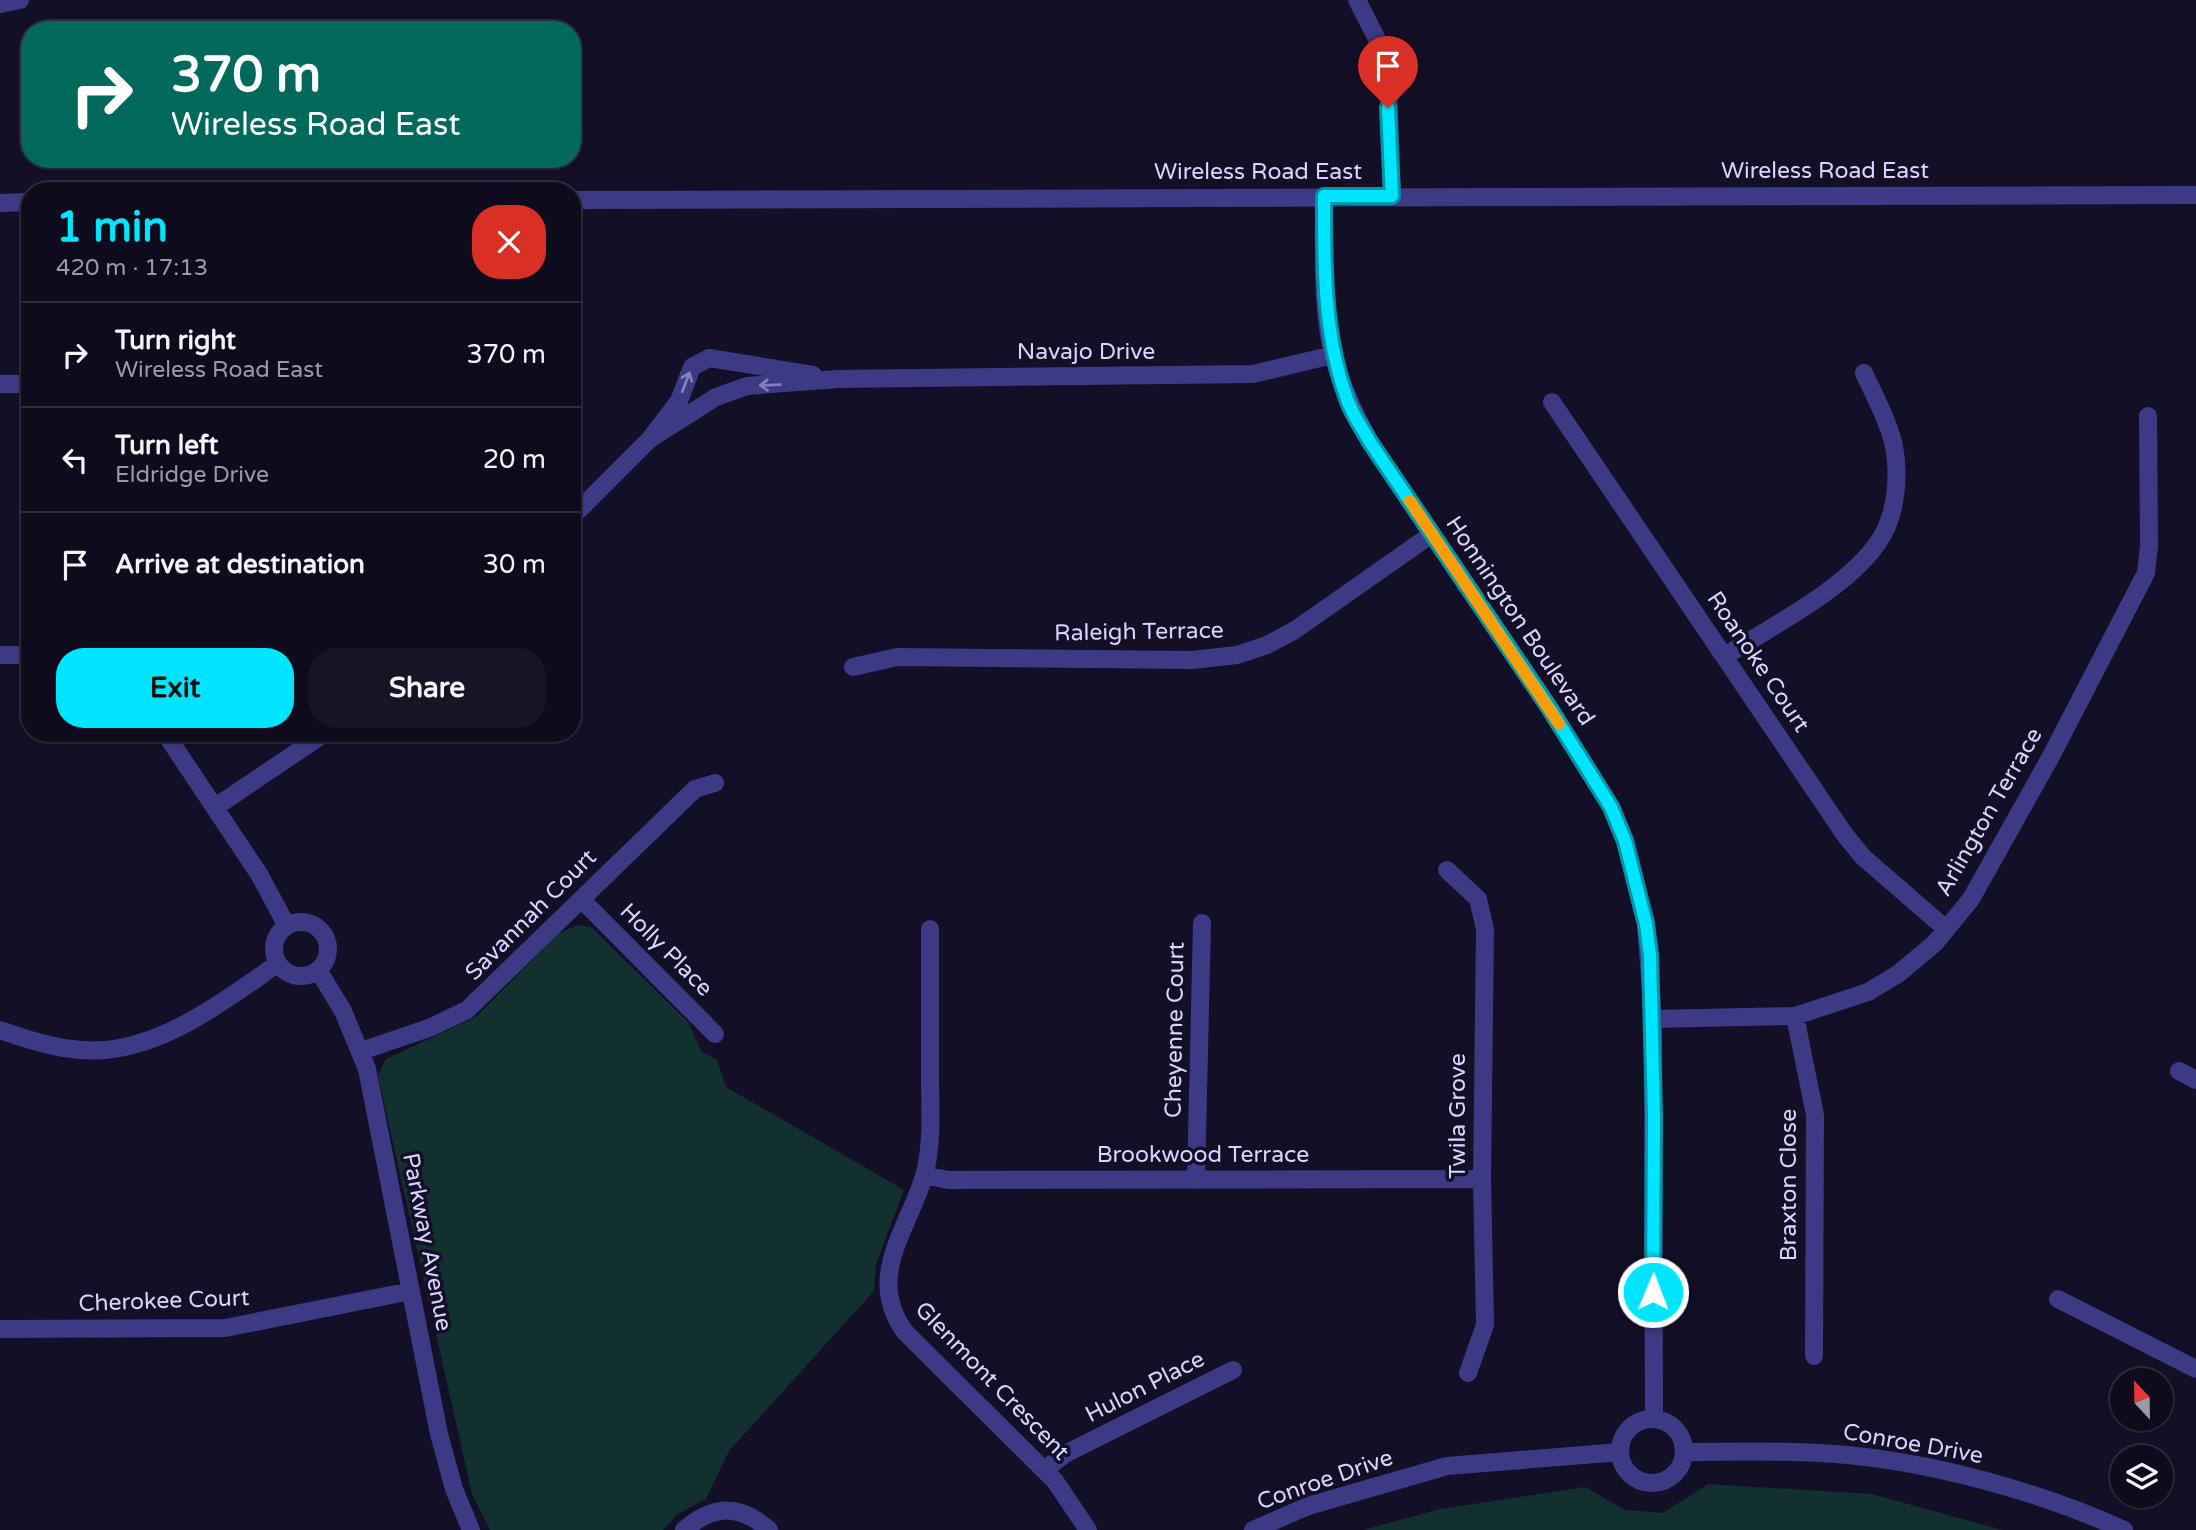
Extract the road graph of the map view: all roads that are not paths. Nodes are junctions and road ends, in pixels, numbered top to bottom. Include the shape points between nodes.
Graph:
1 (20, 0) edge
2 (1357, 0) edge
3 (0, 4) edge
4 (2196, 195) edge
5 (1324, 196) junction
6 (1392, 196) junction
7 (581, 200) edge
8 (0, 202) edge
9 (21, 202) edge
10 (1333, 355) junction
11 (1864, 373) dead end
12 (838, 379) junction
13 (0, 384) edge
14 (21, 384) edge
15 (1552, 402) dead end
16 (2148, 416) dead end
17 (650, 439) junction
18 (581, 508) edge
19 (1432, 534) junction
20 (0, 655) edge
21 (21, 655) edge
22 (1725, 656) junction
23 (853, 667) dead end
24 (171, 742) edge
25 (312, 742) edge
26 (715, 783) dead end
27 (216, 806) junction
28 (1447, 870) dead end
29 (582, 900) junction
30 (1202, 923) dead end
31 (287, 926) junction
32 (930, 929) dead end
33 (1946, 929) junction
34 (277, 964) junction
35 (318, 970) junction
36 (1795, 1016) junction
37 (1653, 1019) junction
38 (0, 1030) edge
39 (715, 1034) dead end
40 (361, 1051) junction
41 (2179, 1071) dead end
42 (2196, 1080) edge
43 (924, 1175) junction
44 (1482, 1179) junction
45 (1196, 1180) junction
46 (411, 1291) junction
47 (2058, 1299) dead end
48 (0, 1329) edge
49 (1814, 1356) dead end
50 (2196, 1369) edge
51 (1233, 1370) dead end
52 (1468, 1373) dead end
53 (1654, 1419) junction
54 (1684, 1451) junction
55 (1620, 1452) junction
56 (1044, 1470) junction
57 (471, 1530) edge
58 (684, 1530) edge
59 (769, 1530) edge
60 (1088, 1530) edge
61 (1253, 1530) edge
62 (2124, 1530) edge

1 - 3 street
2 - 6 street via 1380,45 1388,81
4 - 6 street, Wireless Road East
5 - 6 street, Wireless Road East
5 - 7 street, Wireless Road East
5 - 10 street, Honnington Boulevard via 1324,273
8 - 9 street
10 - 12 street, Navajo Drive via 1252,374
10 - 19 street, Honnington Boulevard via 1348,402 1370,442
11 - 22 street via 1886,420 1896,463 1896,488 1879,541 1846,578
12 -> 17 street, Navajo Drive via 747,386 716,397
17 -> 12 street, Navajo Drive via 679,401 692,368 709,358
13 - 14 street
15 - 22 street, Roanoke Court
16 - 33 street, Arlington Terrace via 2146,573 2043,770 1970,899
17 - 18 street, Navajo Drive
19 - 23 street, Raleigh Terrace via 1295,630 1237,655 1192,660 897,657
19 - 37 street, Honnington Boulevard via 1611,807 1625,841 1646,924
20 - 21 street
22 - 33 street, Roanoke Court via 1845,835
24 - 27 street
25 - 27 street
26 - 29 street, Savannah Court via 695,789
27 - 31 street
28 - 44 street, Twila Grove via 1478,900 1485,929
29 - 39 street, Holly Place
29 - 40 street, Savannah Court via 467,1010
30 - 45 street, Cheyenne Court
31 - 34 street via 275,939
31 - 35 street via 312,924 327,939 327,960
32 - 43 street, Glenmont Crescent via 930,1109
33 - 36 street, Arlington Terrace via 1898,974 1868,992
34 - 35 street via 300,976
34 - 38 street via 224,1001 133,1045 104,1050 55,1047
35 - 40 street, Parkway Avenue
36 - 37 street, Arlington Terrace
36 - 49 street, Braxton Close via 1815,1115
37 - 53 street, Honnington Boulevard
40 - 46 street, Parkway Avenue
41 - 42 street
43 - 45 street, Brookwood Terrace via 948,1180
43 - 56 street, Glenmont Crescent via 890,1263 887,1295 896,1320
44 - 45 street, Brookwood Terrace
44 - 52 street, Twila Grove via 1485,1325
46 - 48 street, Cherokee Court via 225,1328
46 - 57 street, Parkway Avenue via 446,1461
47 - 50 street
51 - 56 street, Hulon Place via 1065,1454
53 - 54 street via 1675,1427
53 - 55 street via 1640,1421 1630,1429
54 - 55 street via 1676,1472 1653,1483 1630,1475
54 - 62 street, Conroe Drive via 1878,1458 1989,1482
55 - 61 street, Conroe Drive via 1447,1466 1308,1506
56 - 60 street, Glenmont Crescent
58 - 59 street via 711,1511 725,1509

